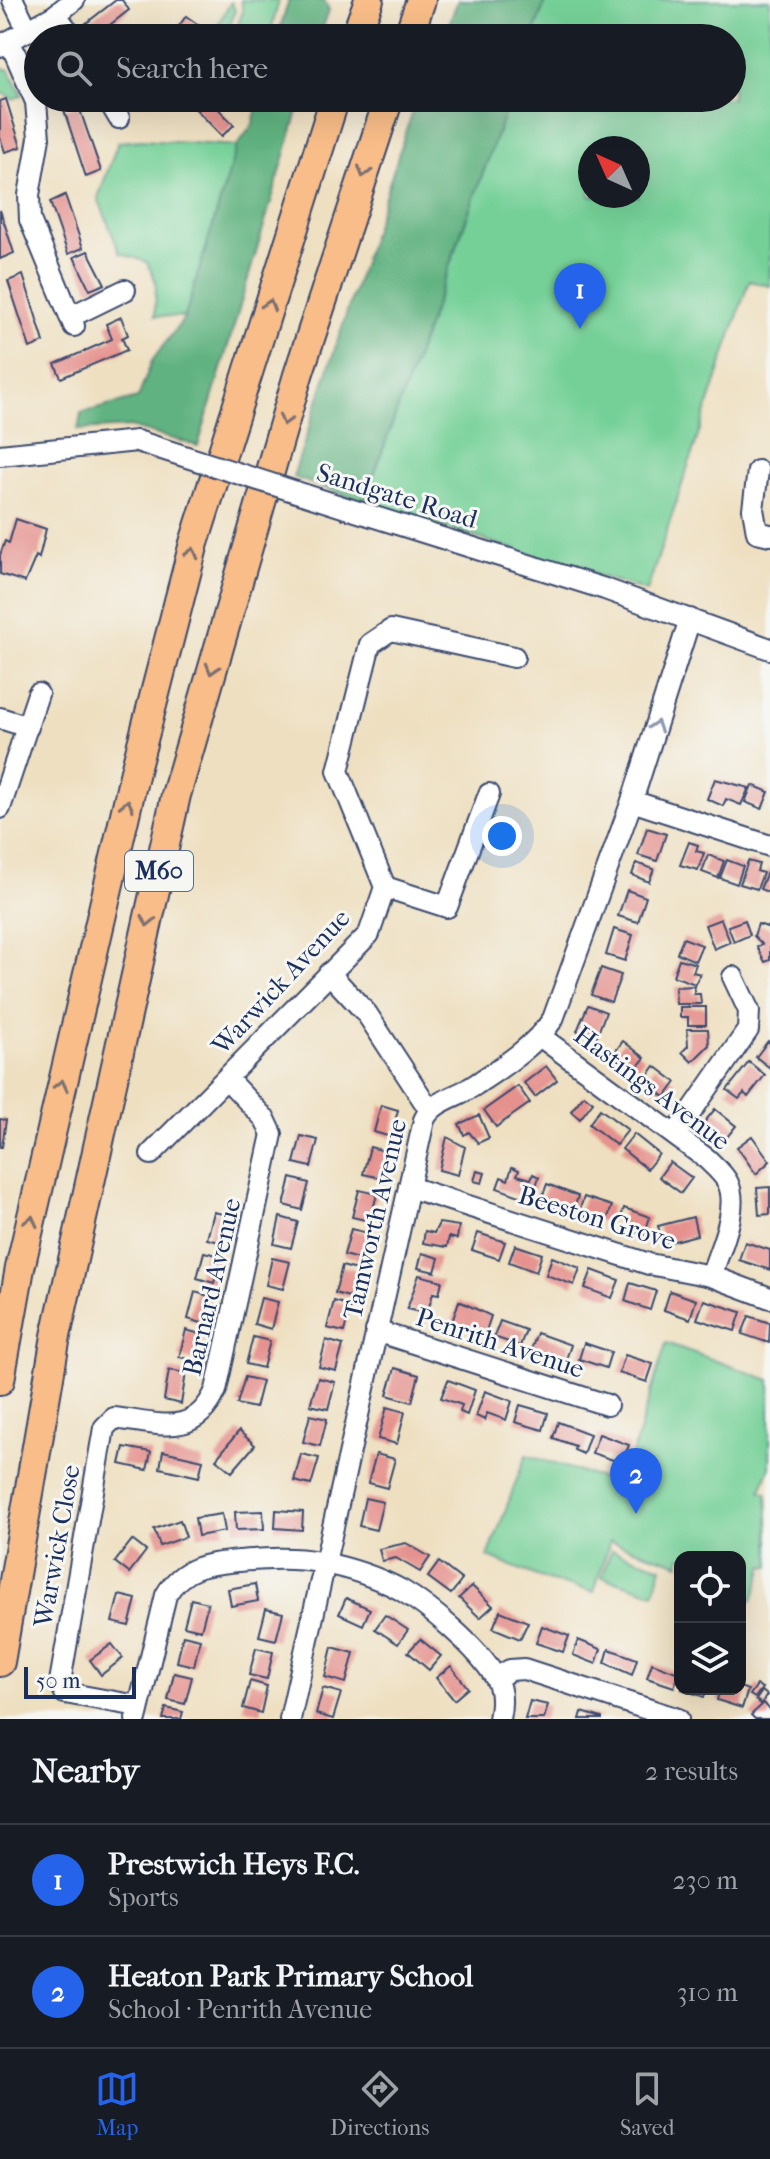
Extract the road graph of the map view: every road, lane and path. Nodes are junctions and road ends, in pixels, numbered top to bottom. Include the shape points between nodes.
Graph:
1 (13, 0) edge
2 (74, 0) edge
3 (369, 0) edge
4 (421, 0) edge
5 (56, 15) junction
6 (25, 24) edge
7 (40, 24) edge
8 (63, 24) edge
9 (360, 24) edge
10 (413, 24) edge
11 (24, 33) edge
12 (5, 44) edge
13 (24, 80) edge
14 (37, 112) edge
15 (115, 112) edge
16 (331, 112) edge
17 (384, 112) edge
18 (119, 118) dead end
19 (125, 290) dead end
20 (0, 455) edge
21 (758, 471) dead end
22 (764, 534) edge
23 (690, 619) junction
24 (770, 649) edge
25 (514, 657) dead end
26 (38, 694) dead end
27 (0, 718) edge
28 (28, 727) junction
29 (489, 794) dead end
30 (632, 801) junction
31 (0, 808) edge
32 (770, 846) edge
33 (385, 887) junction
34 (329, 973) junction
35 (733, 977) dead end
36 (541, 1037) junction
37 (227, 1079) junction
38 (429, 1109) junction
39 (675, 1135) junction
40 (151, 1154) dead end
41 (409, 1187) junction
42 (711, 1276) junction
43 (770, 1298) edge
44 (376, 1331) junction
45 (0, 1380) edge
46 (607, 1405) dead end
47 (104, 1428) joint
48 (322, 1563) junction
49 (0, 1662) edge
50 (496, 1678) junction
51 (137, 1713) edge
52 (290, 1719) edge
53 (499, 1719) edge
54 (678, 1719) edge

1 - 6 street
2 - 5 street
3 - 9 highway
4 - 10 highway
5 - 7 street
5 - 8 street
11 - 12 street
12 - 13 street
14 - 19 street via 30,220 72,321
15 - 18 street
45 -> 16 highway, M60 via 44,1161 194,543
17 -> 49 highway, M60 via 298,375 176,795 56,1336
20 - 23 street, Sandgate Road, bridge via 137,441
21 - 22 street via 753,509
23 - 24 street, Sandgate Road
30 -> 23 street, Tamworth Avenue
25 - 33 street via 391,630 370,644 338,771
26 - 28 street
27 - 28 street
28 - 31 street
29 - 33 street via 447,907
30 - 32 street
30 - 36 street, Tamworth Avenue via 568,983
33 - 34 street, Warwick Avenue via 369,934
34 - 37 street, Warwick Avenue
34 - 38 street via 367,1014
35 - 39 street via 749,1011 748,1030
36 - 38 street, Tamworth Avenue via 474,1086
36 - 39 street, Hastings Avenue
37 - 40 street, Warwick Avenue
37 - 47 street, Barnard Avenue via 265,1119 272,1134 216,1390 195,1421 179,1425 114,1418
38 - 41 street, Tamworth Avenue
39 - 42 street, Hastings Avenue via 727,1179 732,1194
41 - 42 street, Beeston Grove via 649,1264
41 - 44 street, Tamworth Avenue
42 - 43 street, Beeston Grove
44 - 46 street, Penrith Avenue
44 - 48 street, Tamworth Avenue
47 - 51 street, Warwick Close via 61,1689
48 - 50 street via 401,1590 472,1649
48 - 51 street via 272,1558 184,1572 166,1595
48 - 52 street, Tamworth Avenue
50 - 53 street via 502,1693
50 - 54 street via 524,1669

